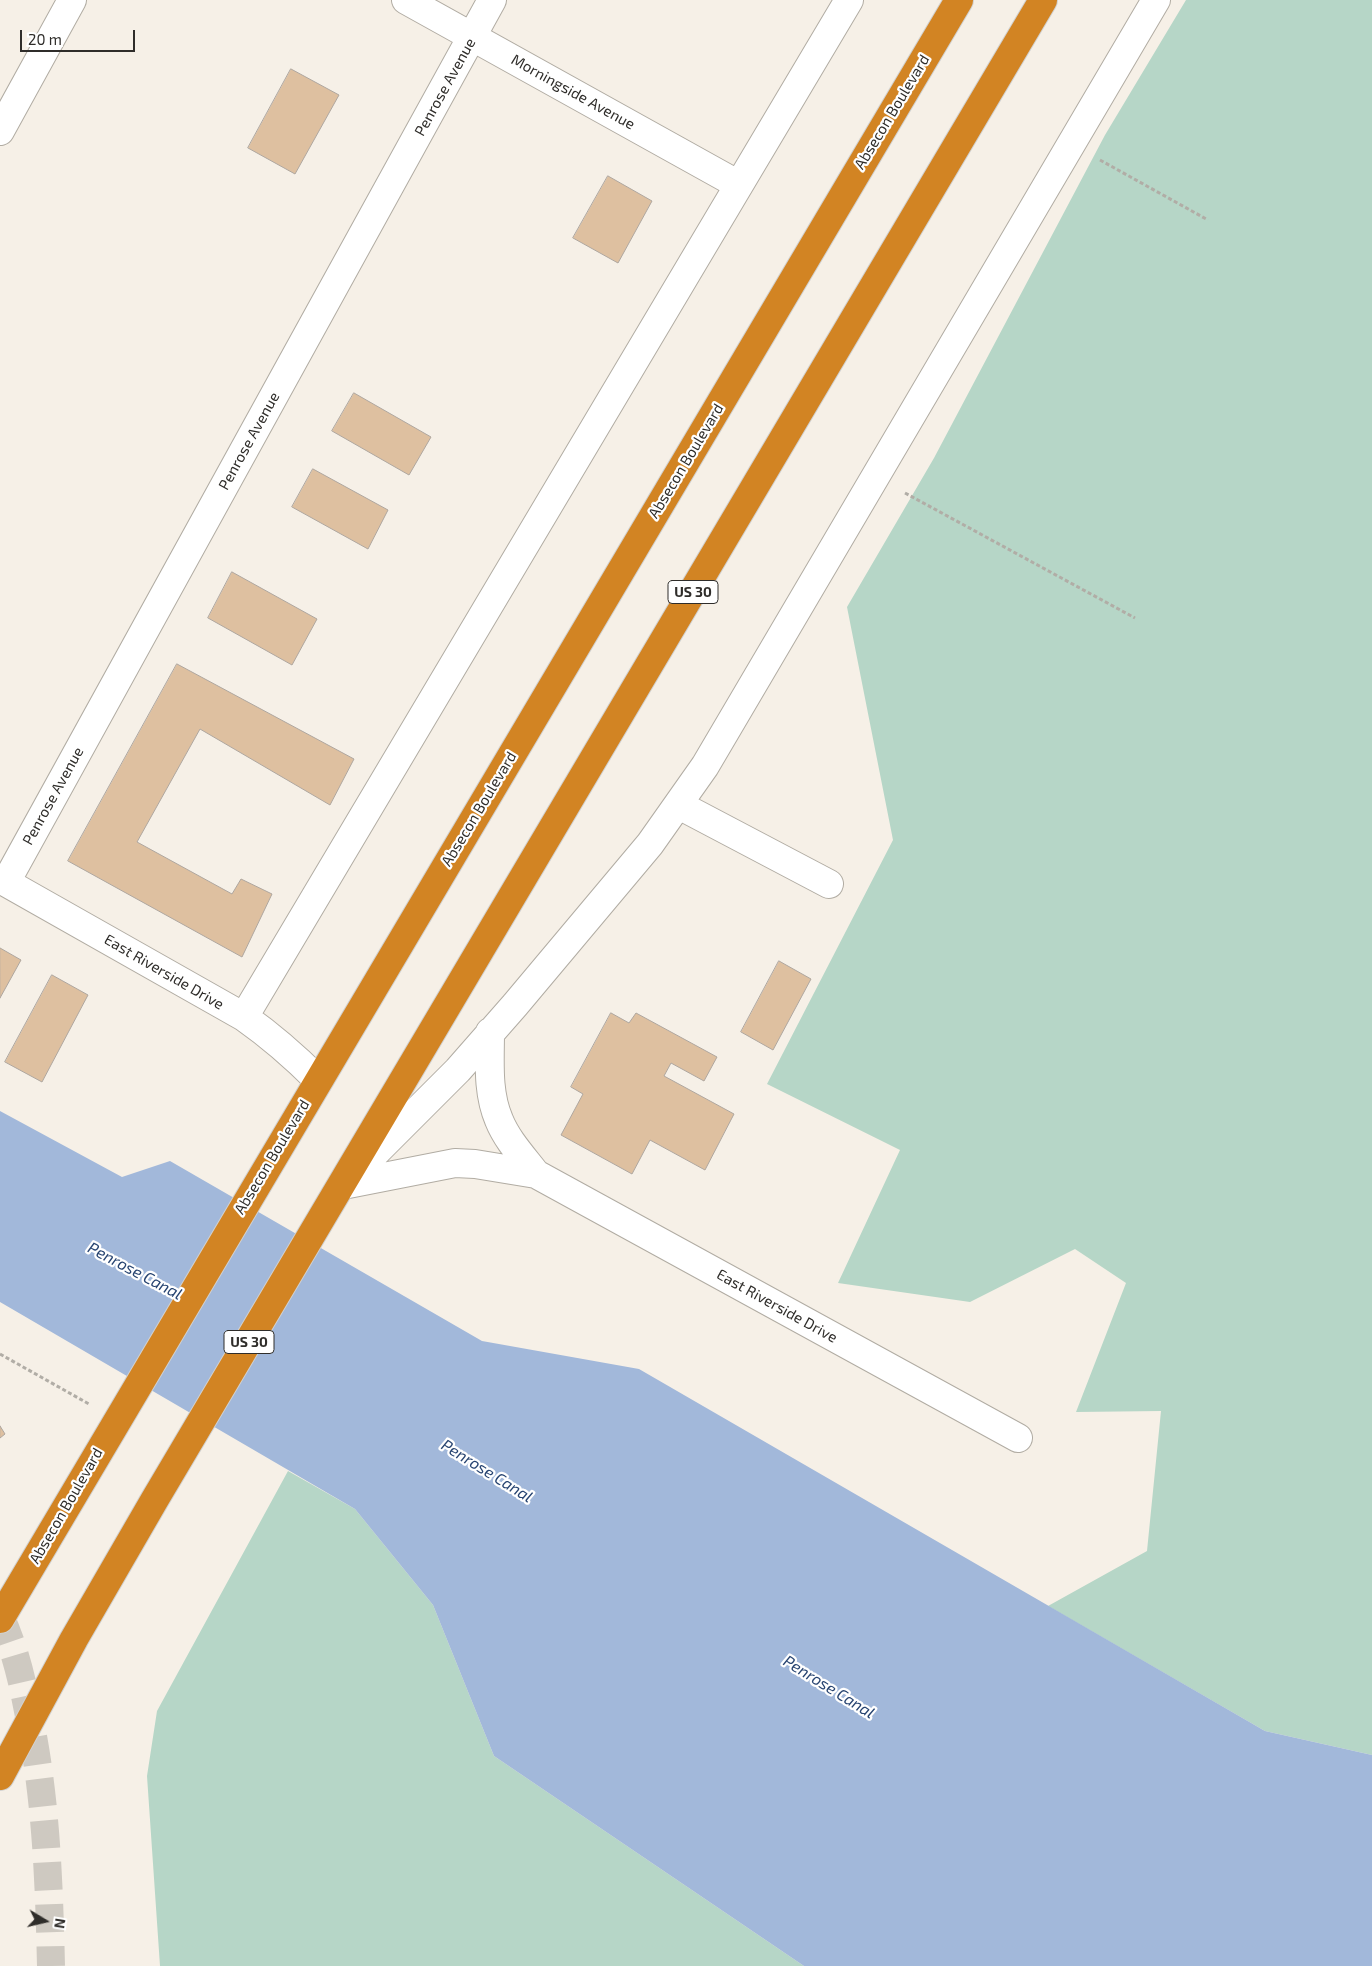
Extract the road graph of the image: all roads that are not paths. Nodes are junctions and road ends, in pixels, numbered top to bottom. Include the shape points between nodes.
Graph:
1 (72, 0) edge
2 (406, 0) edge
3 (492, 0) edge
4 (849, 0) edge
5 (959, 0) edge
6 (1043, 0) edge
7 (1156, 0) edge
8 (472, 36) junction
9 (0, 131) edge
10 (740, 185) junction
11 (680, 804) junction
12 (3, 880) edge
13 (829, 884) dead end
14 (244, 1018) junction
15 (490, 1032) junction
16 (318, 1080) junction
17 (536, 1174) junction
18 (343, 1185) junction
19 (1018, 1438) dead end
20 (0, 1619) edge
21 (0, 1776) edge

1 - 9 street
2 - 8 street, Morningside Avenue
3 - 8 street, Penrose Avenue
4 - 10 street
5 - 16 highway, Absecon Boulevard
6 - 18 highway, US 30
7 - 11 street via 876,478
8 - 10 street, Morningside Avenue
8 - 12 street, Penrose Avenue
10 - 14 street
11 - 13 street
11 - 15 street via 592,914
12 - 14 street, East Riverside Drive
14 - 16 street, East Riverside Drive via 271,1036
15 - 17 street, East Riverside Drive via 490,1080 498,1119
15 - 18 street via 458,1070
16 - 20 highway, Absecon Boulevard
17 - 18 street, East Riverside Drive via 455,1163
17 - 19 street, East Riverside Drive
18 - 21 highway, US 30 via 74,1638

